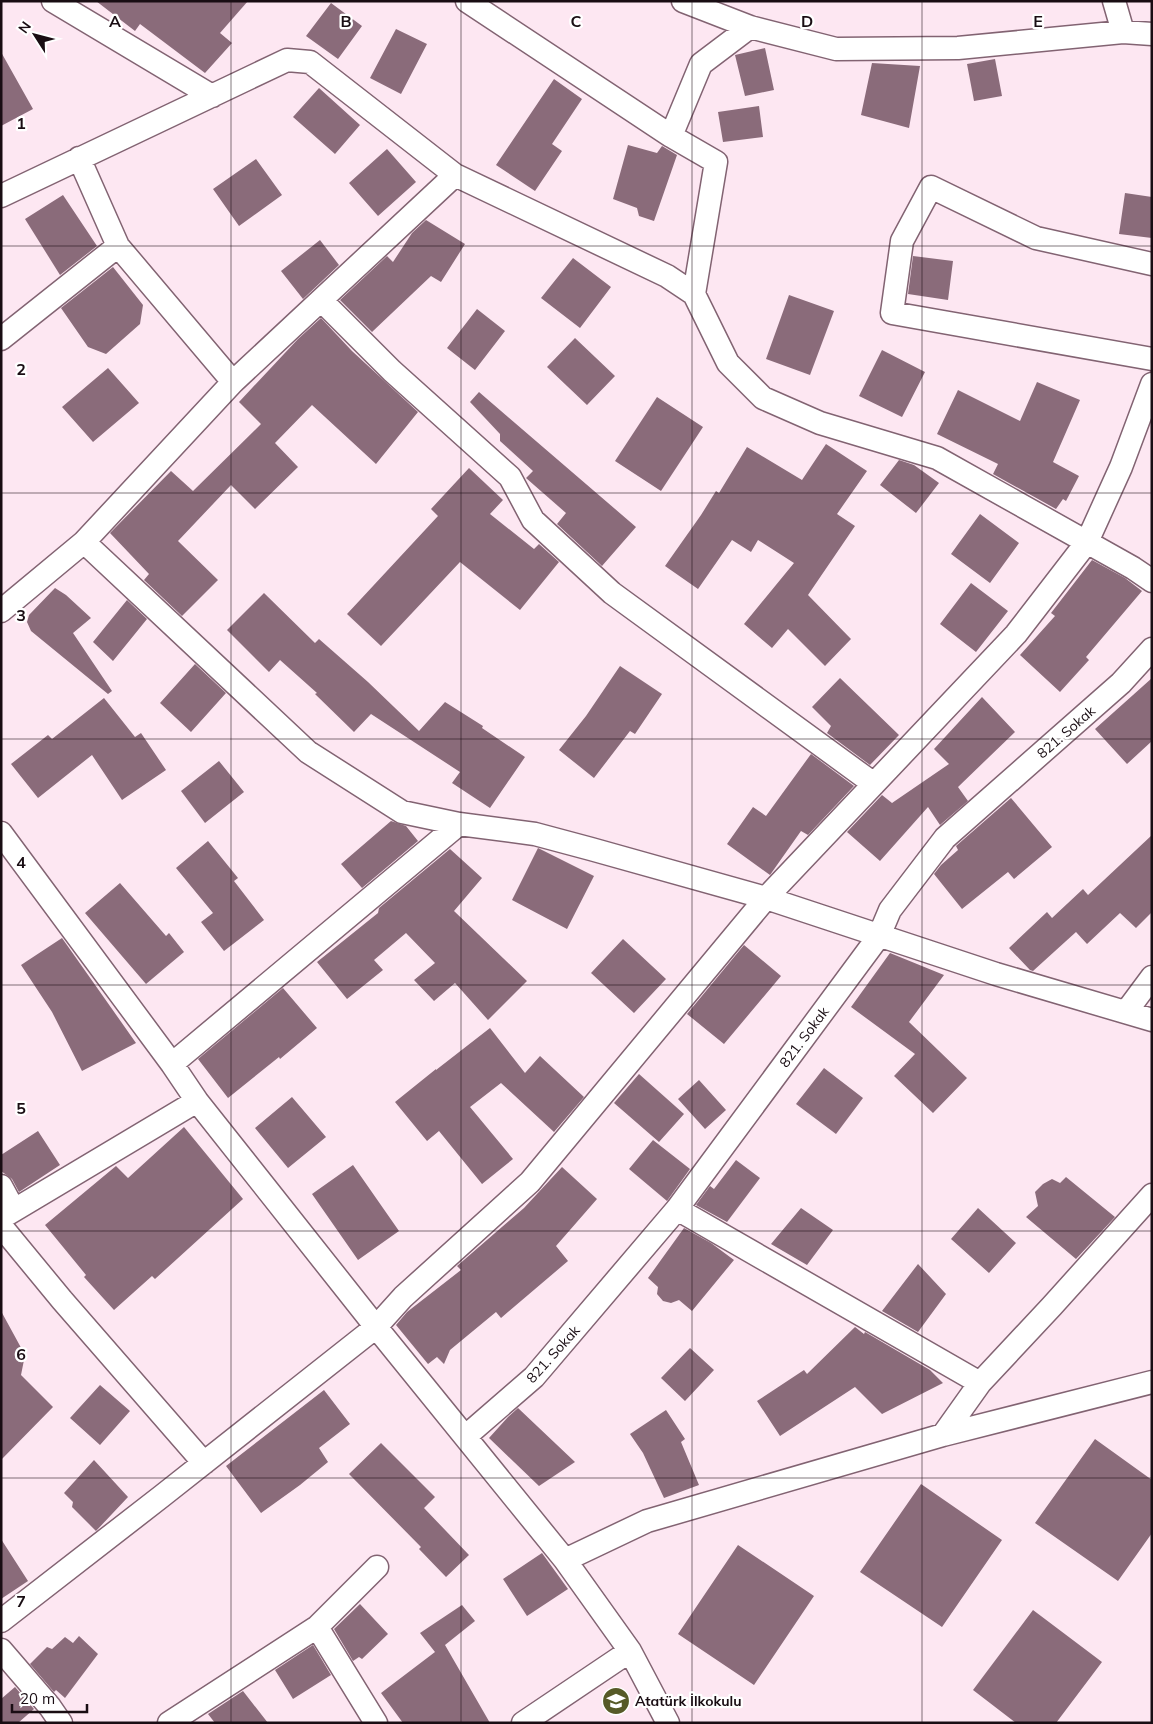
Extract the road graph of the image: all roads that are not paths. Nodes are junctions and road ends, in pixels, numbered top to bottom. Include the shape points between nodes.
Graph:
1 (467, 1) edge
2 (683, 1) edge
3 (1114, 1) edge
4 (68, 5) edge
5 (750, 27) junction
6 (1123, 32) junction
7 (1152, 34) edge
8 (212, 96) junction
9 (671, 136) junction
10 (79, 158) junction
11 (455, 175) junction
12 (1, 196) edge
13 (118, 246) junction
14 (1152, 264) edge
15 (694, 294) junction
16 (321, 300) junction
17 (1, 339) edge
18 (1152, 359) edge
19 (233, 382) junction
20 (1152, 384) edge
21 (84, 542) junction
22 (1087, 542) junction
23 (1152, 581) edge
24 (1, 611) edge
25 (1152, 649) edge
26 (874, 784) junction
27 (459, 824) junction
28 (1, 833) edge
29 (766, 898) junction
30 (879, 936) junction
31 (1152, 977) edge
32 (1126, 1012) junction
33 (1152, 1020) edge
34 (172, 1064) junction
35 (197, 1101) junction
36 (1, 1186) edge
37 (1152, 1196) edge
38 (677, 1209) junction
39 (6, 1218) edge
40 (376, 1327) junction
41 (980, 1382) junction
42 (1152, 1382) edge
43 (943, 1435) junction
44 (466, 1436) junction
45 (204, 1463) junction
46 (565, 1560) junction
47 (377, 1567) dead end
48 (1, 1621) edge
49 (317, 1627) junction
50 (1, 1650) edge
51 (630, 1651) junction
52 (61, 1723) edge
53 (169, 1723) edge
54 (376, 1723) edge
55 (523, 1723) edge
56 (668, 1723) edge

1 - 9 street
2 - 5 street
3 - 6 street
4 - 8 street
5 - 6 street via 836,49 958,48
5 - 9 street via 702,64
6 - 7 street
8 - 10 street
8 - 11 street via 287,60 310,62
9 - 15 street via 716,162
10 - 12 street
10 - 13 street
11 - 15 street via 667,276
11 - 16 street
13 - 17 street
13 - 19 street
14 - 18 street via 1036,238 931,187 902,242 892,313
15 - 22 street via 728,363 763,398 820,423 937,458
16 - 19 street
16 - 26 street via 392,371 510,477 533,520 612,593
19 - 21 street
20 - 22 street via 1121,467
21 - 24 street
21 - 27 street via 308,752 402,812
22 - 23 street
22 - 26 street via 1016,634
25 - 30 street, 821. Sokak via 1121,683 945,838 890,910
26 - 29 street
27 - 29 street via 535,834
27 - 34 street
28 - 34 street
29 - 30 street
29 - 40 street via 530,1182 404,1297
30 - 32 street
30 - 38 street, 821. Sokak
31 - 32 street
32 - 33 street
34 - 35 street
35 - 39 street
35 - 40 street
36 - 39 street
37 - 41 street
38 - 41 street
38 - 44 street, 821. Sokak via 534,1377
39 - 45 street via 62,1300
40 - 44 street
40 - 45 street
41 - 43 street
42 - 43 street
43 - 46 street via 647,1521
44 - 46 street
45 - 48 street
46 - 51 street
47 - 49 street
49 - 53 street
49 - 54 street
50 - 52 street
51 - 55 street
51 - 56 street

